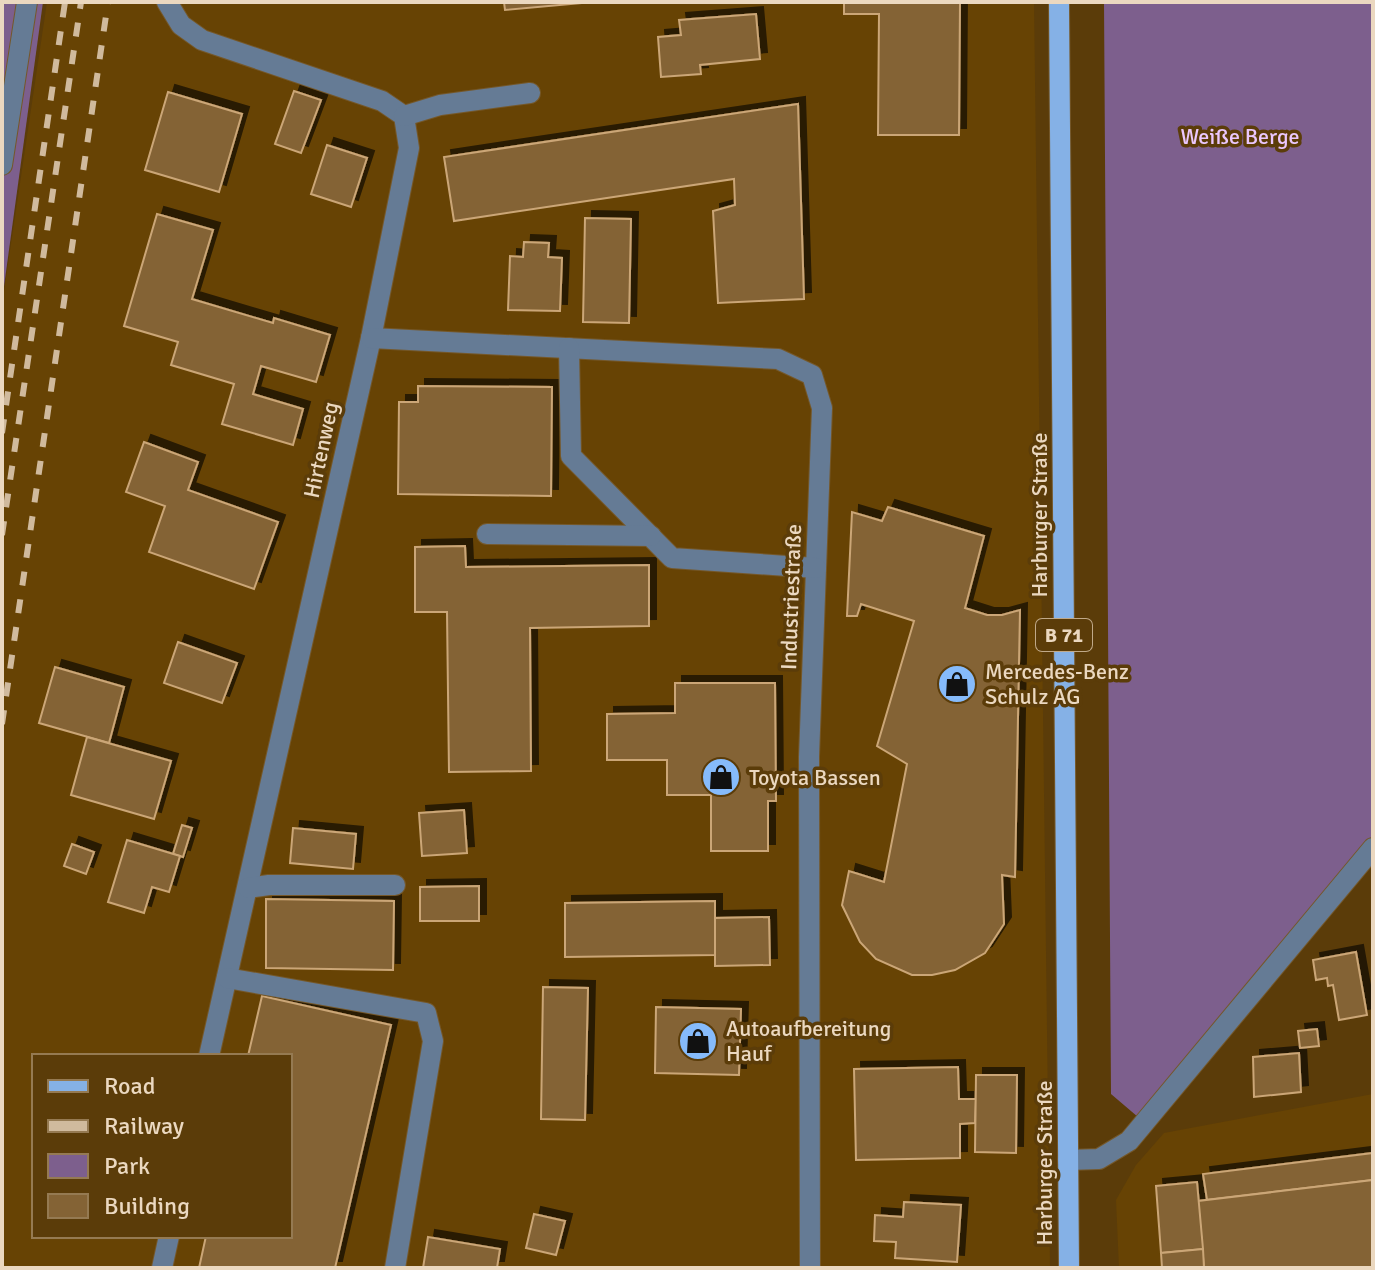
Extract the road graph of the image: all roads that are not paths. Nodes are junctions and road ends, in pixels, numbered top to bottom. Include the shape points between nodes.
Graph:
1 (27, 2) edge
2 (167, 2) edge
3 (1059, 2) edge
4 (530, 93) dead end
5 (404, 116) junction
6 (2, 165) edge
7 (371, 338) junction
8 (569, 348) junction
9 (487, 534) dead end
10 (651, 536) junction
11 (816, 568) junction
12 (1373, 848) edge
13 (395, 885) dead end
14 (248, 888) junction
15 (227, 978) junction
16 (209, 1054) edge
17 (1068, 1160) junction
18 (169, 1238) edge
19 (162, 1268) edge
20 (395, 1268) edge
21 (810, 1268) edge
22 (1069, 1268) edge

1 - 6 street
2 - 5 street via 181,25 202,40 382,101
3 - 17 main road, Harburger Straße / B 71
4 - 5 street via 440,105
5 - 7 street, Hirtenweg via 409,148
7 - 8 street, Industriestraße
7 - 14 street, Hirtenweg
8 - 10 street via 571,456
8 - 11 street, Industriestraße via 778,359 812,375 822,408
9 - 10 street
10 - 11 street via 672,558
11 - 21 street, Industriestraße via 809,757
12 - 17 street via 1129,1141 1099,1159
13 - 14 street
14 - 15 street, Hirtenweg
15 - 16 street, Hirtenweg
15 - 20 street via 426,1013 433,1041
17 - 22 main road, Harburger Straße / B 71
18 - 19 street

